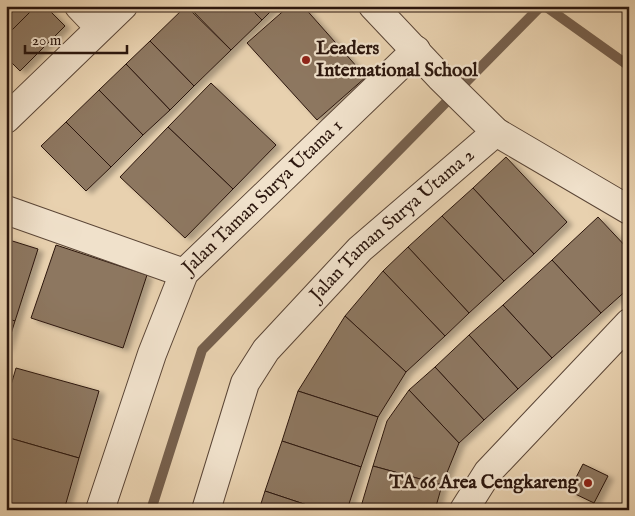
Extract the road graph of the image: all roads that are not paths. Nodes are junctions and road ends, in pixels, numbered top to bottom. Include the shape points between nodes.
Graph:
1 (79, 6) edge
2 (123, 6) edge
3 (373, 6) edge
4 (99, 28) junction
5 (416, 50) junction
6 (6, 119) edge
7 (496, 132) junction
8 (6, 210) edge
9 (629, 210) edge
10 (184, 273) junction
11 (629, 323) edge
12 (100, 510) edge
13 (206, 510) edge
14 (464, 510) edge

1 - 4 street
2 - 4 street
3 - 5 street
4 - 6 street
5 - 7 street
5 - 10 street, Jalan Taman Surya Utama 1
7 - 9 street
7 - 13 street, Jalan Taman Surya Utama 2 via 360,249 266,350 245,383
8 - 10 street
10 - 12 street, Jalan Taman Surya Utama 1 via 152,354
11 - 14 street via 488,472

